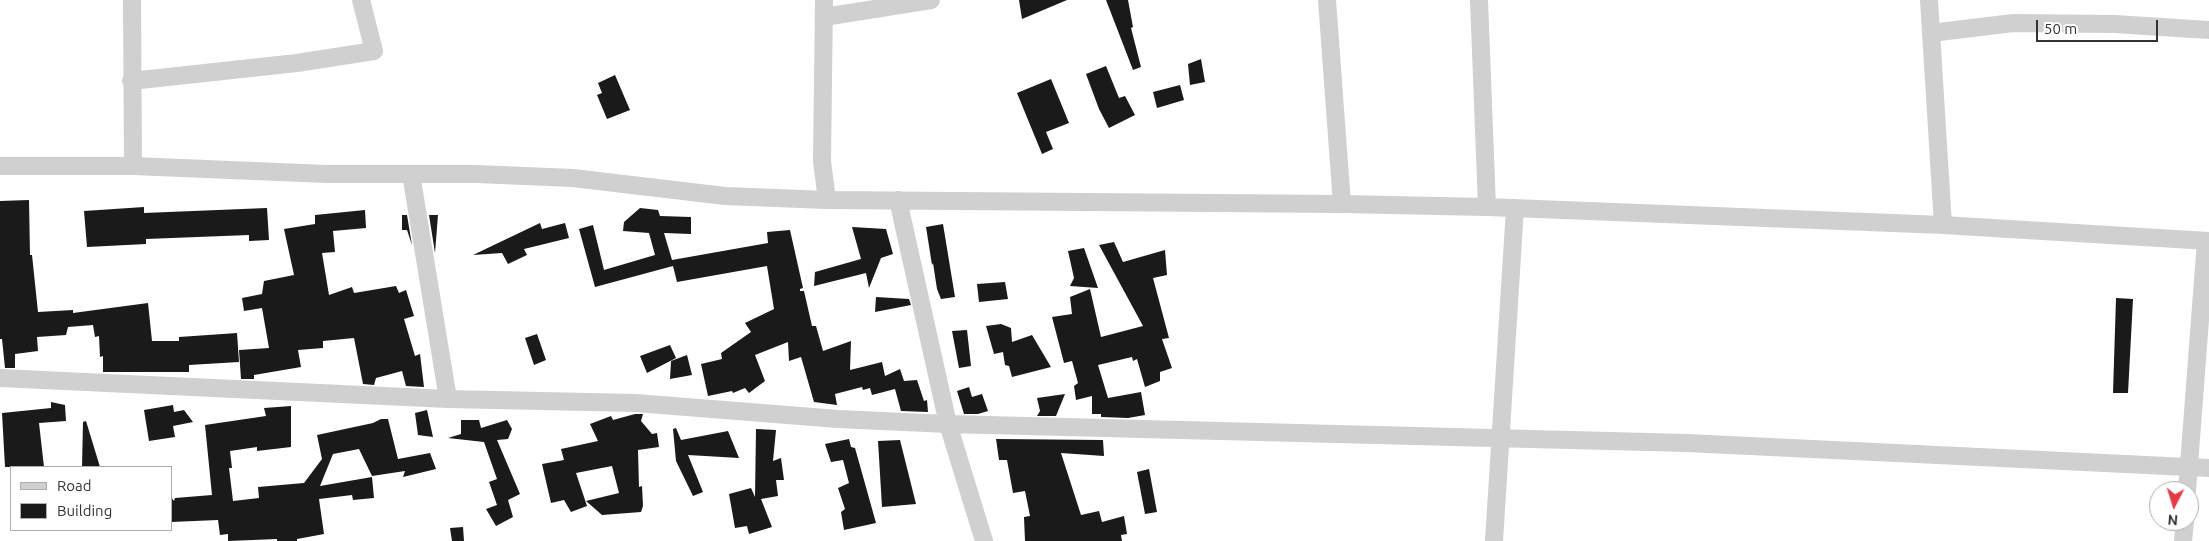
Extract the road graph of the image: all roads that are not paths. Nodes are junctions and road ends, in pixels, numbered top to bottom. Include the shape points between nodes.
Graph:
1 (132, 0) edge
2 (361, 0) edge
3 (931, 0) edge
4 (1327, 0) edge
5 (1479, 0) edge
6 (1929, 0) edge
7 (824, 8) edge
8 (2209, 30) edge
9 (1931, 33) junction
10 (131, 81) junction
11 (0, 166) edge
12 (133, 166) junction
13 (411, 174) junction
14 (827, 200) junction
15 (898, 200) junction
16 (1342, 204) junction
17 (1487, 207) junction
18 (1515, 208) junction
19 (1943, 225) junction
20 (2208, 241) edge
21 (0, 378) edge
22 (448, 399) junction
23 (948, 424) junction
24 (1499, 439) junction
25 (2189, 467) junction
26 (2209, 468) edge
27 (2188, 481) edge
28 (984, 541) edge
29 (1494, 541) edge

1 - 10 street
2 - 10 street via 374,51 298,63
3 - 7 street
4 - 16 street
5 - 17 street
6 - 9 street
7 - 14 street via 822,161
8 - 9 street via 2115,24 2013,23
9 - 19 street
10 - 12 street
11 - 12 street
12 - 13 street
13 - 14 street via 573,178 725,196
13 - 22 street
14 - 15 street
15 - 16 street
15 - 23 street
16 - 17 street
17 - 18 street
18 - 19 street
18 - 24 street
19 - 20 street
20 - 25 street
21 - 22 street
22 - 23 street via 636,403
23 - 24 street
23 - 28 street
24 - 25 street via 1697,444
24 - 29 street
25 - 26 street
25 - 27 street

